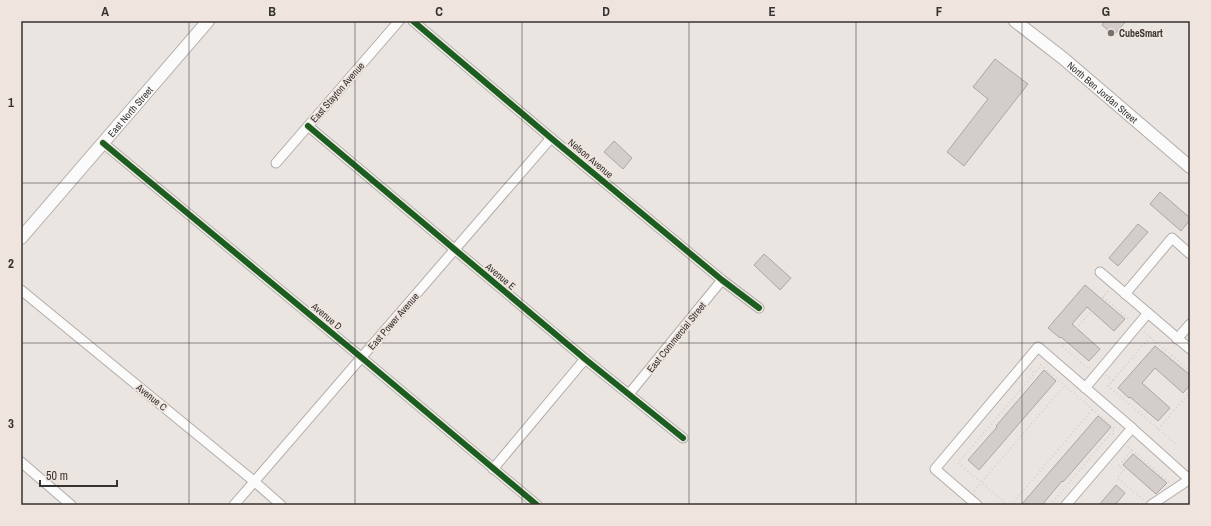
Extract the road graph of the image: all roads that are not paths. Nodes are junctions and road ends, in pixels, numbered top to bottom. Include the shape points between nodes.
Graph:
1 (208, 21) edge
2 (399, 21) edge
3 (413, 21) edge
4 (1015, 21) edge
5 (308, 126) junction
6 (551, 138) junction
7 (103, 143) junction
8 (276, 163) dead end
9 (1189, 166) edge
10 (21, 238) edge
11 (454, 250) junction
12 (1190, 254) edge
13 (1100, 272) dead end
14 (722, 280) junction
15 (21, 290) edge
16 (1125, 294) junction
17 (760, 308) dead end
18 (1148, 313) junction
19 (1190, 324) edge
20 (1177, 339) junction
21 (1190, 350) edge
22 (362, 358) junction
23 (585, 359) junction
24 (1085, 388) junction
25 (629, 394) junction
26 (1132, 428) junction
27 (683, 438) dead end
28 (21, 462) edge
29 (493, 469) junction
30 (1190, 480) edge
31 (255, 482) junction
32 (1148, 503) edge
33 (71, 505) edge
34 (234, 505) edge
35 (281, 505) edge
36 (537, 505) edge
37 (977, 505) edge
38 (1066, 505) edge

1 - 7 street, East North Street
2 - 5 street, East Stayton Avenue
3 - 6 street, Nelson Avenue
4 - 9 street, North Ben Jordan Street via 1070,64
5 - 8 street, East Stayton Avenue
5 - 11 street, Avenue E
6 - 11 street, East Power Avenue
6 - 14 street, Nelson Avenue
7 - 10 street, East North Street
7 - 22 street, Avenue D
11 - 22 street, East Power Avenue
11 - 23 street, Avenue E
12 - 16 street via 1172,238
13 - 16 street
14 - 17 street, Nelson Avenue
14 - 25 street, East Commercial Street
15 - 31 street, Avenue C
16 - 18 street
18 - 20 street
18 - 24 street
19 - 20 street
20 - 21 street
22 - 29 street, Avenue D
22 - 31 street, East Power Avenue
23 - 25 street, Avenue E
23 - 29 street
24 - 26 street
24 - 37 street via 1038,347 935,469
25 - 27 street, Avenue E
26 - 30 street
26 - 38 street
28 - 33 street
29 - 36 street, Avenue D
30 - 32 street
31 - 34 street, East Power Avenue
31 - 35 street, Avenue C

